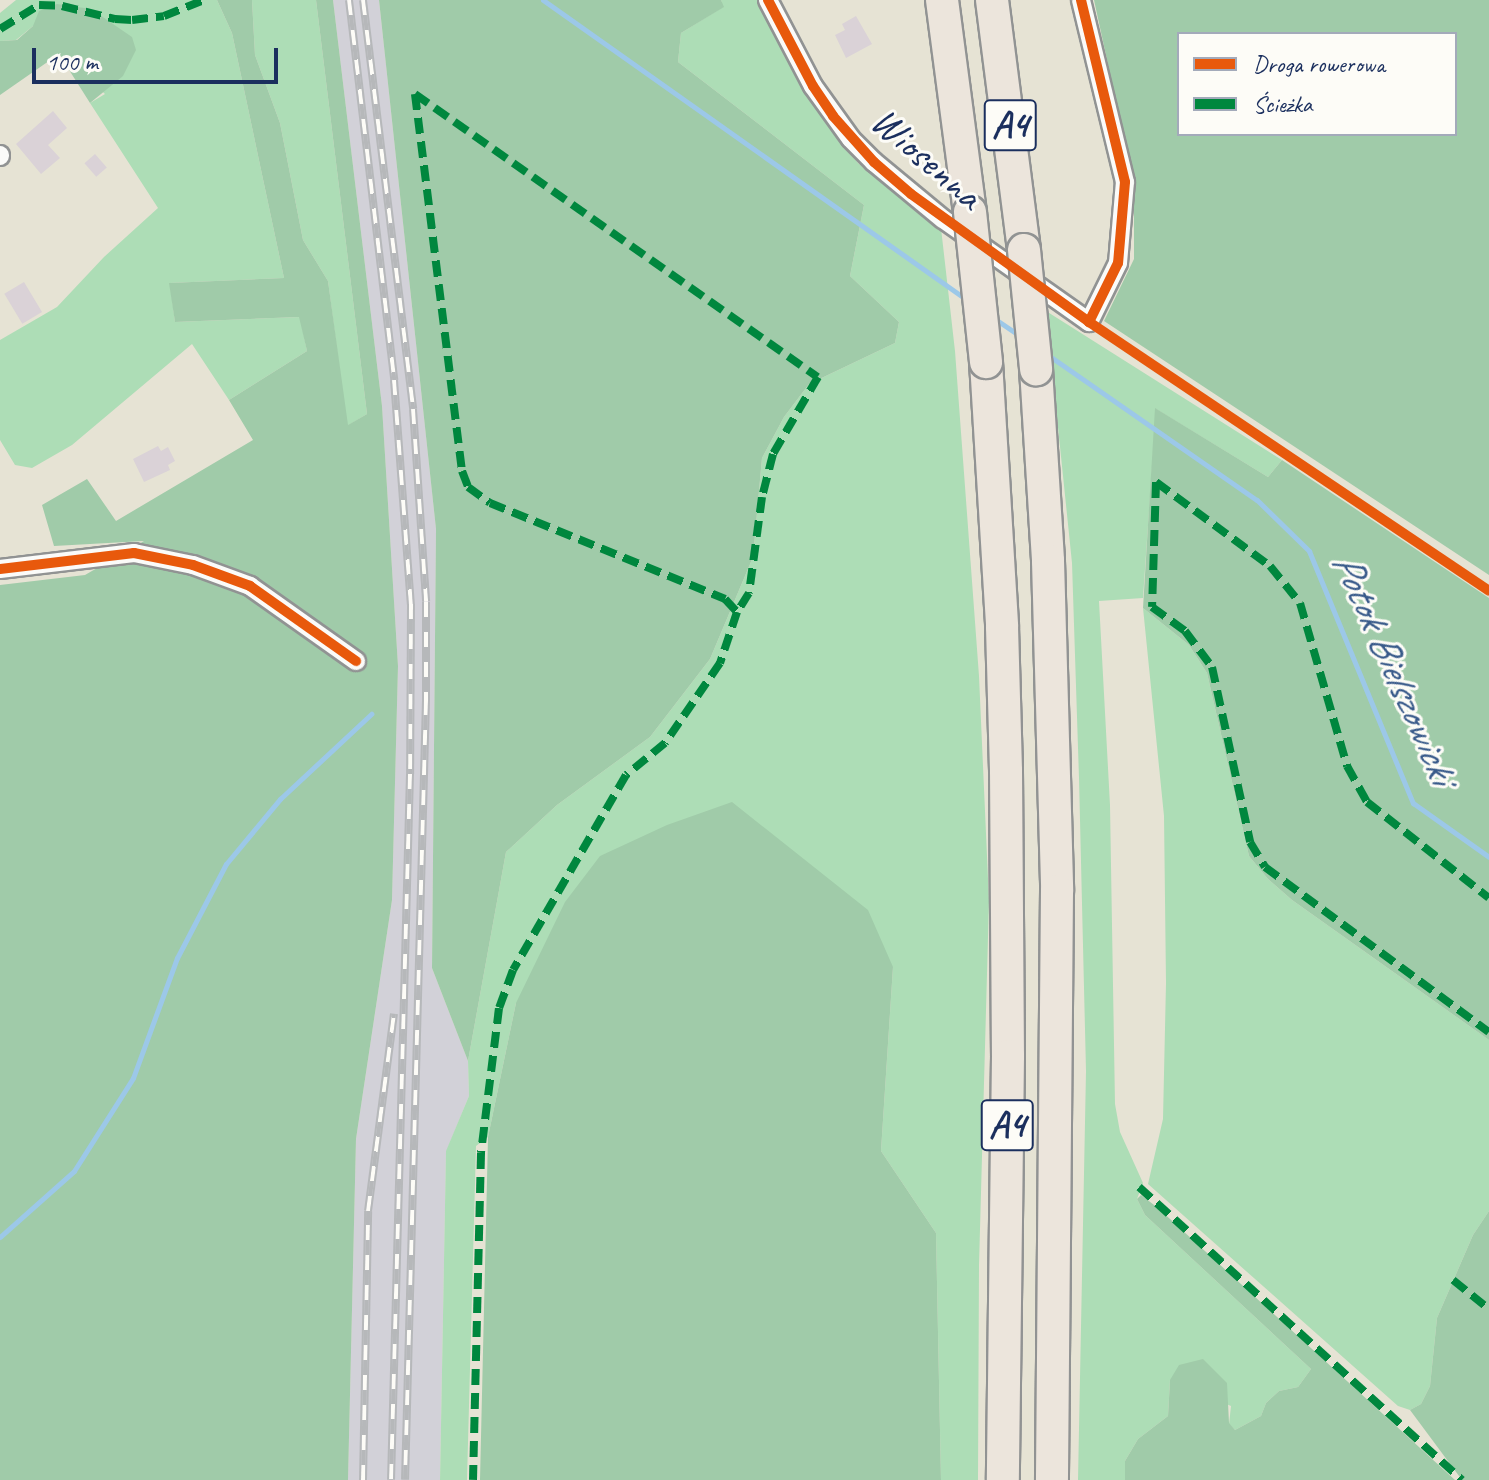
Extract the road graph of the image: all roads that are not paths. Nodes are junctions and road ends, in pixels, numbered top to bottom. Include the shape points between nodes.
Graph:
1 (768, 0) edge
2 (942, 0) edge
3 (992, 0) edge
4 (1081, 0) edge
5 (0, 569) edge
6 (356, 661) dead end
7 (1003, 1480) edge
8 (1052, 1480) edge

1 - 4 street, Wiosenna via 813,86 851,139 943,219 1089,322 1118,263 1125,182
2 - 7 highway, A4, bridge via 986,362 1001,613 1008,1056
3 - 8 highway, A4, bridge via 1036,369 1048,561 1057,860
5 - 6 street via 134,553 193,565 250,586

